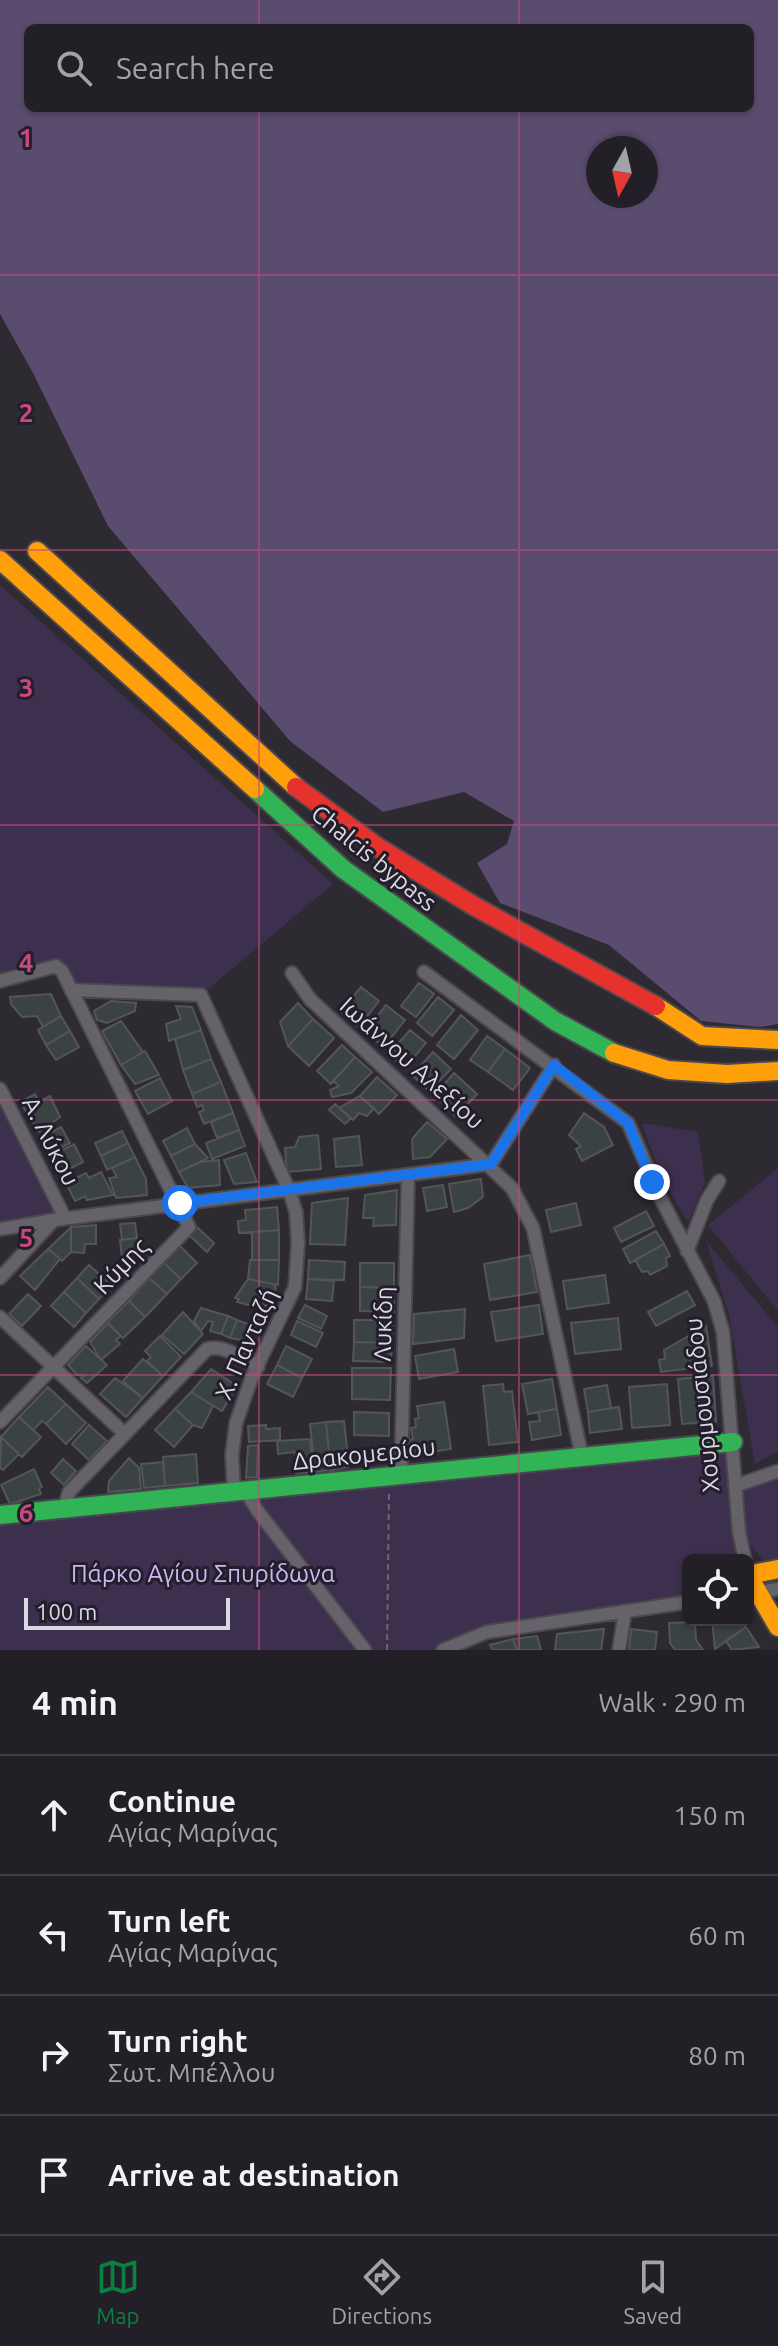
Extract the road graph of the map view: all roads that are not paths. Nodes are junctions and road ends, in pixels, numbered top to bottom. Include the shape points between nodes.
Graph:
1 (37, 551) dead end
2 (0, 560) edge
3 (424, 972) dead end
4 (292, 973) dead end
5 (0, 981) edge
6 (71, 990) junction
7 (778, 1040) edge
8 (554, 1065) junction
9 (778, 1071) edge
10 (0, 1089) edge
11 (491, 1164) junction
12 (408, 1175) junction
13 (719, 1181) dead end
14 (289, 1190) junction
15 (180, 1203) junction
16 (60, 1219) junction
17 (0, 1229) edge
18 (687, 1251) junction
19 (0, 1278) edge
20 (0, 1317) edge
21 (258, 1367) junction
22 (54, 1368) junction
23 (0, 1422) edge
24 (125, 1434) junction
25 (733, 1442) junction
26 (582, 1457) junction
27 (778, 1471) edge
28 (397, 1475) junction
29 (735, 1486) junction
30 (240, 1491) junction
31 (64, 1509) junction
32 (0, 1515) edge
33 (744, 1554) edge
34 (778, 1569) edge
35 (754, 1582) edge
36 (754, 1585) edge
37 (778, 1589) edge
38 (754, 1590) edge
39 (682, 1603) edge
40 (625, 1611) junction
41 (778, 1627) edge
42 (365, 1650) edge
43 (443, 1650) edge
44 (619, 1650) edge

1 - 7 street via 299,789 379,848 702,1036
2 - 9 street, Chalcis bypass via 343,869 521,998 578,1035 635,1061 698,1073
3 - 8 street, Χουρμουσιάδου
4 - 11 street, Ιωάννου Αλεξίου via 310,999
5 - 6 street via 56,966
6 - 14 street, Χ. Πανταζή via 201,995
6 - 15 street, Κύμης
8 - 11 street
8 - 18 street, Χουρμουσιάδου via 628,1123
10 - 16 street, Α. Λύκου
11 - 12 street
11 - 26 street, Ιωάννου Αλεξίου via 512,1188 533,1228
12 - 14 street
12 - 28 street, Λυκίδη
13 - 18 street
14 - 15 street
14 - 21 street, Χ. Πανταζή via 298,1243 295,1287
15 - 16 street
15 - 22 street, Κύμης via 189,1227
16 - 17 street
16 - 19 street, Α. Λύκου
18 - 25 street, Χουρμουσιάδου via 714,1301 723,1332
20 - 22 street
21 - 24 street via 229,1352 207,1349
21 - 30 street, Χ. Πανταζή via 232,1440
22 - 23 street, Κύμης
22 - 24 street
24 - 31 street via 69,1492
25 - 26 street, Δρακομερίου
25 - 29 street, Χουρμουσιάδου
26 - 28 street, Δρακομερίου
27 - 29 street
28 - 30 street, Δρακομερίου
29 - 33 street, Χουρμουσιάδου
30 - 31 street, Δρακομερίου
30 - 42 street
31 - 32 street, Δρακομερίου
34 - 35 street
36 - 37 street
38 - 41 street
39 - 40 street
40 - 43 street via 487,1632
40 - 44 street

